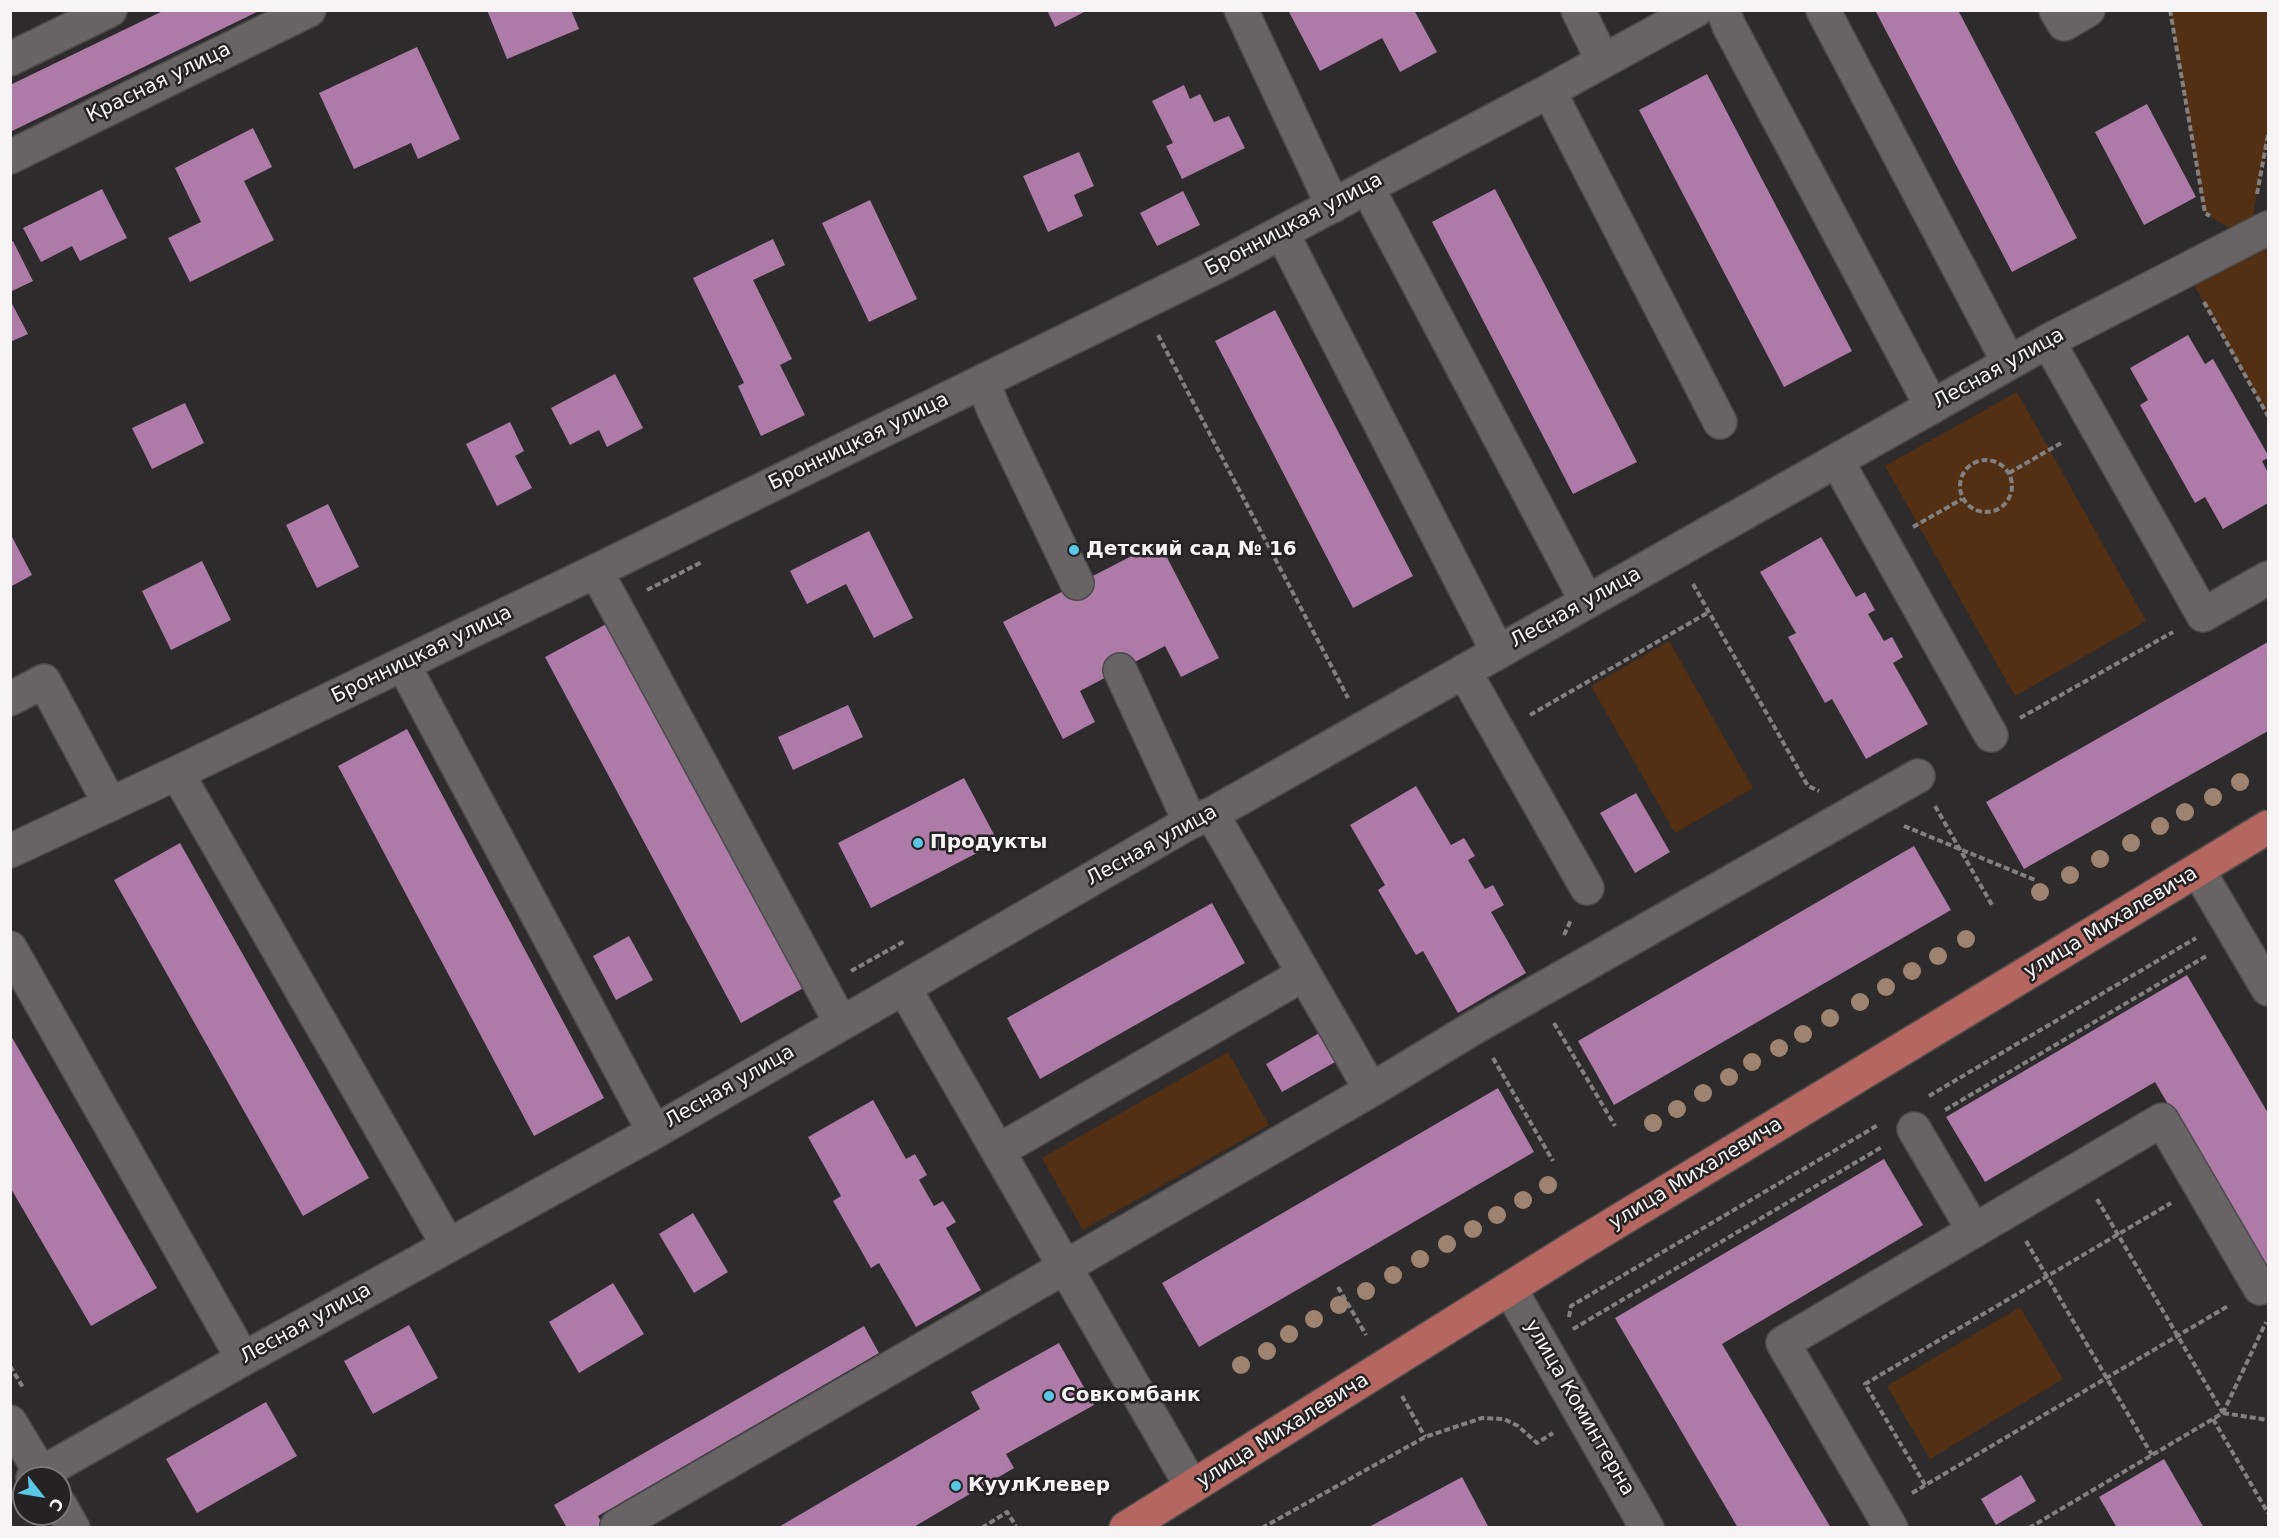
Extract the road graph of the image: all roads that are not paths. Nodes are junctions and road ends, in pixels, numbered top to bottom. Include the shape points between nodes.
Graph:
1 (110, 10) edge
2 (309, 10) edge
3 (1241, 10) edge
4 (1578, 10) edge
5 (1696, 10) edge
6 (1723, 10) edge
7 (1823, 10) edge
8 (2056, 10) edge
9 (2088, 10) edge
10 (10, 59) edge
11 (1603, 61) junction
12 (1549, 91) junction
13 (10, 157) edge
14 (1367, 187) junction
15 (1333, 206) junction
16 (1282, 233) junction
17 (2258, 234) edge
18 (2048, 341) junction
19 (2009, 363) junction
20 (983, 381) junction
21 (1932, 407) junction
22 (1720, 422) dead end
23 (1837, 461) junction
24 (596, 571) junction
25 (2268, 578) edge
26 (1077, 583) dead end
27 (1587, 602) junction
28 (1498, 652) junction
29 (403, 664) junction
30 (1120, 670) dead end
31 (1464, 671) junction
32 (10, 699) edge
33 (1991, 735) road end
34 (177, 773) junction
35 (1918, 776) road end
36 (111, 804) junction
37 (1201, 818) junction
38 (2268, 827) edge
39 (10, 851) edge
40 (2198, 870) junction
41 (1587, 888) dead end
42 (10, 948) edge
43 (1304, 974) junction
44 (904, 987) junction
45 (2268, 989) edge
46 (841, 1023) junction
47 (1371, 1090) junction
48 (1914, 1129) dead end
49 (654, 1132) junction
50 (998, 1151) junction
51 (1974, 1230) junction
52 (448, 1245) junction
53 (1065, 1267) junction
54 (1510, 1289) junction
55 (2266, 1295) edge
56 (243, 1359) junction
57 (10, 1422) edge
58 (30, 1466) edge
59 (56, 1466) edge
60 (1192, 1487) junction
61 (1886, 1519) edge
62 (617, 1526) dead end
63 (1126, 1527) edge
64 (1647, 1527) edge

1 - 10 street
2 - 13 street, Красная улица
3 - 15 street
4 - 11 street
5 - 11 street, Бронницкая улица
6 - 21 street
7 - 19 street
8 - 9 street via 2064,24
11 - 12 street, Бронницкая улица
12 - 14 street, Бронницкая улица
12 - 22 street
14 - 15 street, Бронницкая улица
14 - 27 street
15 - 16 street, Бронницкая улица
16 - 20 street, Бронницкая улица
16 - 28 street
17 - 18 street, Лесная улица
18 - 19 street, Лесная улица
18 - 25 street via 2203,615
19 - 21 street, Лесная улица
20 - 24 street, Бронницкая улица
20 - 26 street
21 - 23 street, Лесная улица
23 - 27 street, Лесная улица
23 - 33 street
24 - 29 street, Бронницкая улица
24 - 46 street
27 - 28 street, Лесная улица
28 - 31 street, Лесная улица
29 - 34 street, Бронницкая улица
29 - 49 street
30 - 37 street
31 - 37 street, Лесная улица
31 - 41 street
32 - 36 street via 44,681
34 - 36 street, Бронницкая улица
34 - 52 street
35 - 47 street
36 - 39 street, Бронницкая улица
37 - 43 street
37 - 44 street, Лесная улица
38 - 40 main road, улица Михалевича
40 - 45 street
40 - 54 main road, улица Михалевича
42 - 56 street
43 - 47 street
43 - 50 street
44 - 46 street, Лесная улица
44 - 50 street
46 - 49 street, Лесная улица
47 - 53 street
48 - 51 street
49 - 52 street, Лесная улица
50 - 53 street
51 - 55 street via 2162,1120
51 - 61 street via 1783,1343
52 - 56 street, Лесная улица
53 - 60 street
53 - 62 street
54 - 60 main road, улица Михалевича
54 - 64 street, улица Коминтерна
56 - 59 street, Лесная улица
57 - 58 street
60 - 63 main road, улица Михалевича

